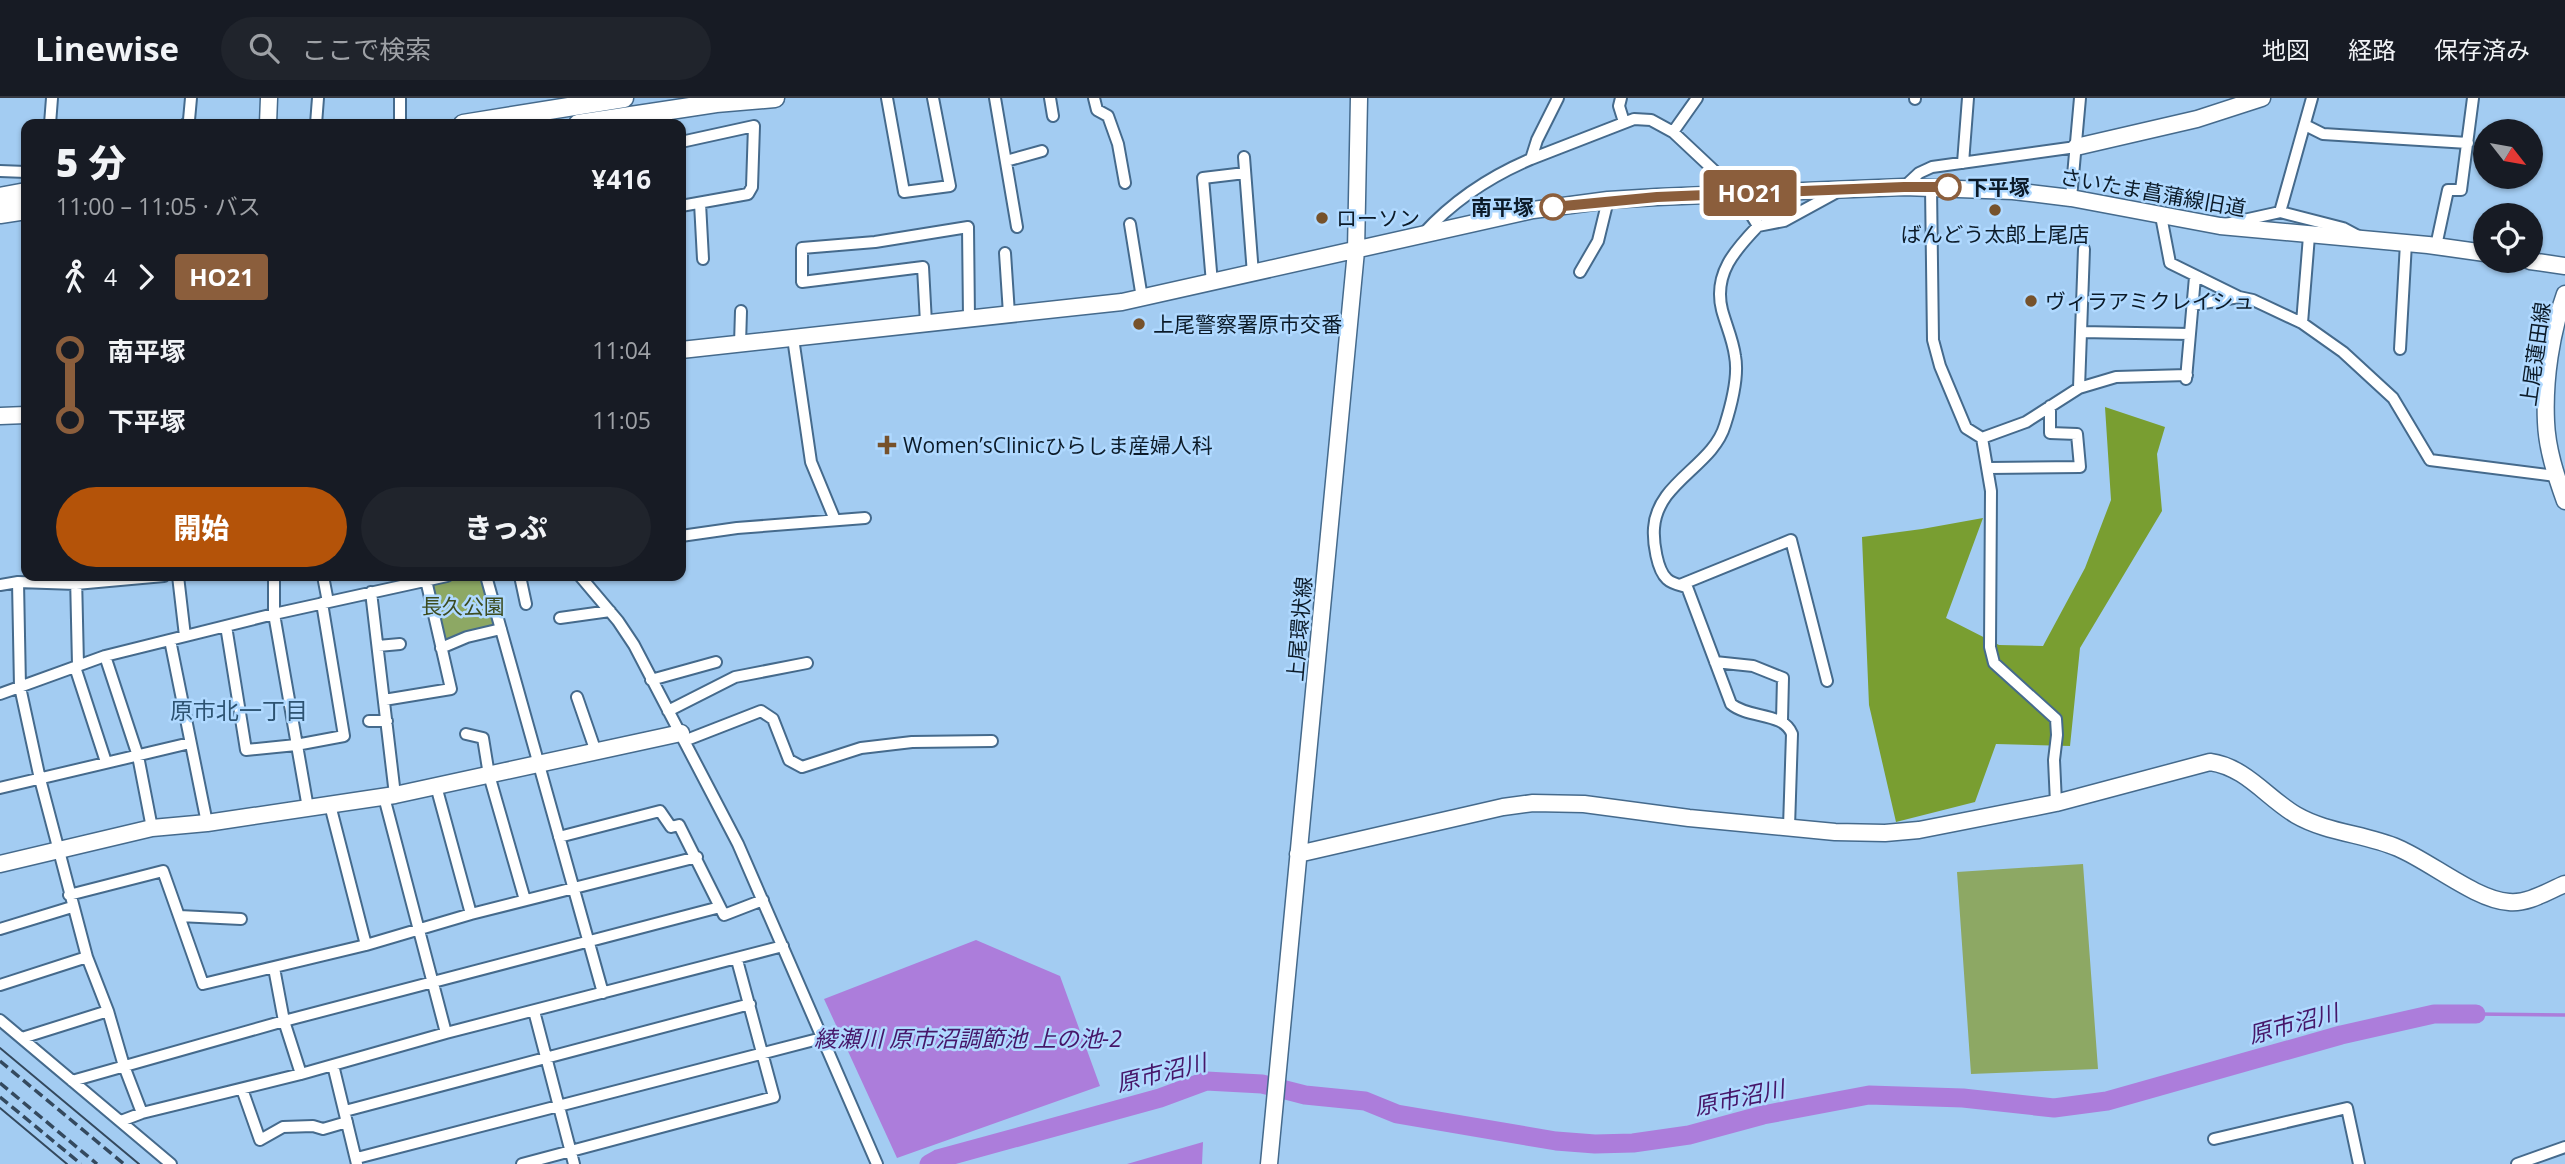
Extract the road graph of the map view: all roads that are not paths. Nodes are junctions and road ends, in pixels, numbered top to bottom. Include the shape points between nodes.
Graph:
1 (52, 98) edge
2 (191, 98) edge
3 (269, 98) edge
4 (317, 98) edge
5 (400, 98) edge
6 (624, 98) edge
7 (775, 98) edge
8 (887, 98) edge
9 (933, 98) edge
10 (995, 98) edge
11 (1050, 98) edge
12 (1094, 98) edge
13 (1359, 98) edge
14 (1558, 98) edge
15 (1621, 98) edge
16 (1697, 98) edge
17 (1968, 98) edge
18 (2080, 98) edge
19 (2260, 98) edge
20 (2312, 98) edge
21 (2473, 98) edge
22 (1053, 116) dead end
23 (50, 119) edge
24 (189, 119) edge
25 (268, 119) edge
26 (316, 119) edge
27 (400, 119) edge
28 (494, 119) edge
29 (651, 119) edge
30 (1624, 122) junction
31 (2305, 125) junction
32 (1673, 132) junction
33 (686, 141) edge
34 (2468, 143) junction
35 (2076, 147) junction
36 (1042, 151) dead end
37 (1244, 157) dead end
38 (1531, 159) junction
39 (1006, 161) junction
40 (1963, 163) junction
41 (0, 171) edge
42 (21, 172) edge
43 (1245, 173) junction
44 (1125, 183) dead end
45 (1904, 187) junction
46 (1931, 187) junction
47 (1842, 189) junction
48 (21, 193) edge
49 (1738, 193) junction
50 (0, 197) edge
51 (2071, 198) junction
52 (1608, 200) junction
53 (700, 203) junction
54 (686, 205) edge
55 (21, 211) edge
56 (2280, 212) junction
57 (0, 214) edge
58 (2161, 216) junction
59 (1130, 224) dead end
60 (1759, 226) junction
61 (2220, 226) junction
62 (1017, 227) dead end
63 (1422, 234) junction
64 (2309, 236) junction
65 (2362, 239) junction
66 (2406, 243) junction
67 (2436, 246) junction
68 (2084, 249) dead end
69 (1356, 251) junction
70 (2473, 251) edge
71 (1005, 253) dead end
72 (703, 259) dead end
73 (2543, 263) edge
74 (2565, 266) edge
75 (1580, 272) dead end
76 (1253, 274) junction
77 (2195, 276) junction
78 (1212, 283) junction
79 (2565, 293) edge
80 (2239, 297) junction
81 (1142, 298) junction
82 (2192, 305) junction
83 (741, 311) dead end
84 (1009, 314) junction
85 (969, 318) junction
86 (926, 323) junction
87 (2302, 323) junction
88 (2081, 332) junction
89 (2190, 334) junction
90 (793, 338) junction
91 (740, 344) junction
92 (686, 349) edge
93 (2400, 349) dead end
94 (2078, 388) junction
95 (2050, 406) junction
96 (21, 415) edge
97 (0, 416) edge
98 (1982, 438) junction
99 (1989, 468) junction
100 (2556, 476) junction
101 (2565, 502) edge
102 (865, 518) dead end
103 (835, 520) junction
104 (686, 535) edge
105 (47, 581) edge
106 (76, 581) edge
107 (179, 581) edge
108 (274, 581) edge
109 (323, 581) edge
110 (378, 581) edge
111 (421, 581) edge
112 (426, 581) edge
113 (487, 581) edge
114 (521, 581) edge
115 (584, 581) edge
116 (18, 582) junction
117 (0, 585) edge
118 (1680, 585) junction
119 (376, 591) junction
120 (325, 603) junction
121 (526, 604) dead end
122 (610, 611) junction
123 (274, 614) junction
124 (560, 618) dead end
125 (226, 626) junction
126 (500, 629) junction
127 (185, 636) junction
128 (170, 640) junction
129 (401, 644) dead end
130 (378, 646) junction
131 (441, 648) junction
132 (105, 656) junction
133 (716, 662) dead end
134 (1715, 662) junction
135 (807, 663) dead end
136 (77, 666) junction
137 (651, 680) junction
138 (1827, 681) dead end
139 (20, 687) junction
140 (0, 694) edge
141 (577, 697) dead end
142 (384, 700) junction
143 (668, 711) junction
144 (1782, 720) junction
145 (369, 721) dead end
146 (387, 722) junction
147 (466, 734) dead end
148 (683, 737) junction
149 (992, 741) dead end
150 (190, 743) junction
151 (296, 745) junction
152 (596, 752) junction
153 (138, 756) junction
154 (106, 762) junction
155 (539, 765) junction
156 (489, 775) junction
157 (40, 779) junction
158 (436, 786) junction
159 (0, 788) edge
160 (389, 796) junction
161 (2056, 803) junction
162 (330, 805) junction
163 (308, 808) junction
164 (206, 823) junction
165 (1789, 827) junction
166 (152, 828) junction
167 (559, 837) junction
168 (57, 850) junction
169 (1298, 854) junction
170 (696, 857) junction
171 (0, 864) edge
172 (2565, 884) edge
173 (573, 888) junction
174 (69, 895) junction
175 (525, 900) junction
176 (763, 900) junction
177 (720, 906) junction
178 (72, 907) junction
179 (471, 914) junction
180 (179, 916) junction
181 (241, 919) dead end
182 (0, 929) edge
183 (417, 930) junction
184 (587, 942) junction
185 (366, 945) junction
186 (783, 946) junction
187 (86, 957) junction
188 (737, 960) junction
189 (274, 968) junction
190 (431, 982) junction
191 (0, 985) edge
192 (603, 993) junction
193 (750, 1004) junction
194 (108, 1011) junction
195 (534, 1011) junction
196 (0, 1020) edge
197 (284, 1021) junction
198 (446, 1033) junction
199 (22, 1038) junction
200 (822, 1038) junction
201 (763, 1052) junction
202 (547, 1059) junction
203 (333, 1065) junction
204 (124, 1066) junction
205 (300, 1074) junction
206 (72, 1081) junction
207 (242, 1089) junction
208 (558, 1104) junction
209 (142, 1113) junction
210 (346, 1116) junction
211 (121, 1121) junction
212 (2214, 1139) dead end
213 (2565, 1147) edge
214 (571, 1152) junction
215 (357, 1161) edge
216 (2532, 1161) edge
217 (171, 1164) edge
218 (522, 1164) edge
219 (574, 1164) edge
220 (877, 1164) edge
221 (1269, 1164) edge
222 (2359, 1164) edge
223 (2517, 1164) edge

1 - 23 street
2 - 24 street
3 - 25 street
4 - 26 street
5 - 27 street
6 - 28 main road
7 - 29 main road via 716,103
8 - 9 street via 904,192 950,186
10 - 39 street
11 - 22 street
12 - 44 street via 1097,110 1108,116
13 - 69 street, 上尾環状線
14 - 38 street
15 - 30 street
16 - 32 street
17 - 40 street
18 - 35 street
19 - 35 street via 2197,119
20 - 31 street
21 - 34 street
30 - 32 street via 1651,120
30 - 38 street
31 - 34 street via 2323,134
31 - 56 street
32 - 49 street
33 - 53 street via 754,126 748,194
34 - 67 street via 2461,190 2448,190
35 - 40 street
35 - 51 street
36 - 39 street
37 - 43 street
38 - 63 street via 1500,173
39 - 62 street
40 - 45 street via 1932,167
41 - 42 street
43 - 76 street
43 - 78 street via 1203,178
45 - 46 street, さいたま菖蒲線旧道
45 - 47 street, さいたま菖蒲線旧道
46 - 51 street, さいたま菖蒲線旧道
46 - 98 street via 1933,340 1966,428
47 - 49 street, さいたま菖蒲線旧道
47 - 60 street via 1784,221
48 - 50 main road
49 - 52 street, さいたま菖蒲線旧道
49 - 60 street
51 - 58 street, さいたま菖蒲線旧道
52 - 63 street, さいたま菖蒲線旧道 via 1533,209
52 - 75 street via 1598,241
53 - 54 street
53 - 72 street
55 - 57 main road
56 - 61 street
56 - 65 street via 2343,228
58 - 61 street, さいたま菖蒲線旧道
58 - 77 street via 2170,263
59 - 81 street
60 - 118 street via 1727,263 1721,278 1721,306 1736,358 1720,440 1665,496 1654,527 1662,573
61 - 64 street, さいたま菖蒲線旧道
63 - 69 street, さいたま菖蒲線旧道
64 - 65 street, さいたま菖蒲線旧道
64 - 87 street
65 - 66 street, さいたま菖蒲線旧道
66 - 67 street, さいたま菖蒲線旧道
66 - 93 street
67 - 70 street, さいたま菖蒲線旧道
68 - 88 street
69 - 76 street, さいたま菖蒲線旧道
69 - 169 street, 上尾環状線
71 - 84 street
73 - 74 street
76 - 78 street, さいたま菖蒲線旧道
77 - 80 street
77 - 82 street
78 - 81 street, さいたま菖蒲線旧道
79 - 100 street, 上尾蓮田線 via 2547,391 2546,423
80 - 82 street
80 - 87 street
81 - 84 street, さいたま菖蒲線旧道
82 - 89 street
83 - 91 street
84 - 85 street, さいたま菖蒲線旧道
85 - 86 street, さいたま菖蒲線旧道
85 - 86 street via 968,227 802,248 802,282 923,267
86 - 90 street, さいたま菖蒲線旧道
87 - 100 street via 2343,352 2393,398 2430,460
88 - 89 street
88 - 94 street
89 - 94 street via 2187,377 2116,377
90 - 91 street, さいたま菖蒲線旧道
90 - 103 street via 811,462
91 - 92 street, さいたま菖蒲線旧道
94 - 95 street
95 - 98 street via 2026,422
95 - 99 street via 2050,433 2077,434 2080,467
96 - 97 street
98 - 99 street
99 - 161 street via 1990,648 1994,663 2056,719
100 - 101 street, 上尾蓮田線
102 - 103 street
103 - 104 street
105 - 116 street
106 - 136 street
107 - 127 street
108 - 123 street
109 - 120 street
110 - 119 street
111 - 119 street
112 - 131 street
113 - 126 street
114 - 121 street
115 - 122 street
116 - 117 street
116 - 139 street
118 - 134 street via 1687,587
118 - 138 street via 1791,540
119 - 120 street
119 - 130 street
120 - 123 street
120 - 151 street via 344,736
122 - 124 street
122 - 137 street
123 - 125 street
123 - 151 street
125 - 127 street
125 - 151 street via 246,750
126 - 131 street
126 - 155 street
127 - 128 street
128 - 132 street
128 - 150 street
129 - 130 street
130 - 142 street
131 - 142 street via 451,689
132 - 136 street
132 - 153 street
133 - 137 street
134 - 144 street via 1731,704 1740,712
134 - 144 street via 1753,666 1783,678
135 - 143 street via 734,677
136 - 139 street
136 - 154 street
137 - 143 street
139 - 140 street
139 - 157 street
141 - 152 street
142 - 146 street
143 - 148 street
144 - 165 street via 1792,734
145 - 146 street
146 - 160 street
147 - 156 street via 483,738
148 - 149 street via 761,711 773,719 789,760 802,767 861,748
148 - 152 street
148 - 176 street
150 - 153 street
150 - 164 street
151 - 163 street
152 - 155 street
153 - 154 street
153 - 166 street
154 - 157 street
155 - 156 street
155 - 167 street
156 - 158 street
156 - 175 street
157 - 159 street
157 - 168 street
158 - 160 street
158 - 179 street
160 - 162 street
160 - 183 street
161 - 165 street via 1919,830 1835,832
161 - 172 street via 2155,775 2221,763 2294,814 2401,849 2489,897 2519,902
162 - 163 street
162 - 185 street
163 - 164 street
164 - 166 street
165 - 169 street via 1584,804 1533,803
166 - 168 street
167 - 170 street via 660,811 671,827 679,825
167 - 173 street
168 - 171 street
168 - 174 street
169 - 221 street, 上尾環状線
170 - 173 street
170 - 177 street
173 - 175 street
173 - 184 street
174 - 178 street
174 - 180 street via 163,871
175 - 179 street
176 - 177 street via 724,915
176 - 186 street
177 - 184 street
178 - 182 street
178 - 187 street
179 - 183 street
180 - 181 street
180 - 189 street via 203,984
183 - 185 street
183 - 190 street
184 - 190 street
184 - 192 street
185 - 189 street
186 - 188 street
186 - 200 street
187 - 191 street
187 - 194 street
188 - 192 street
188 - 193 street
189 - 197 street
190 - 197 street
190 - 198 street
192 - 195 street
193 - 201 street
193 - 202 street
194 - 199 street
194 - 204 street
195 - 198 street
195 - 202 street
196 - 199 street
197 - 204 street
197 - 205 street
198 - 203 street
199 - 206 street
200 - 201 street
200 - 220 street
201 - 208 street
201 - 214 street via 774,1097
202 - 208 street
202 - 210 street
203 - 205 street
203 - 210 street
204 - 206 street
204 - 209 street
205 - 207 street
206 - 211 street
207 - 209 street
207 - 210 street via 260,1140 283,1127 323,1129
208 - 214 street
208 - 215 street
209 - 211 street
210 - 215 street
211 - 217 street
212 - 222 street via 2347,1108
213 - 216 street
214 - 218 street
214 - 219 street
216 - 223 street

